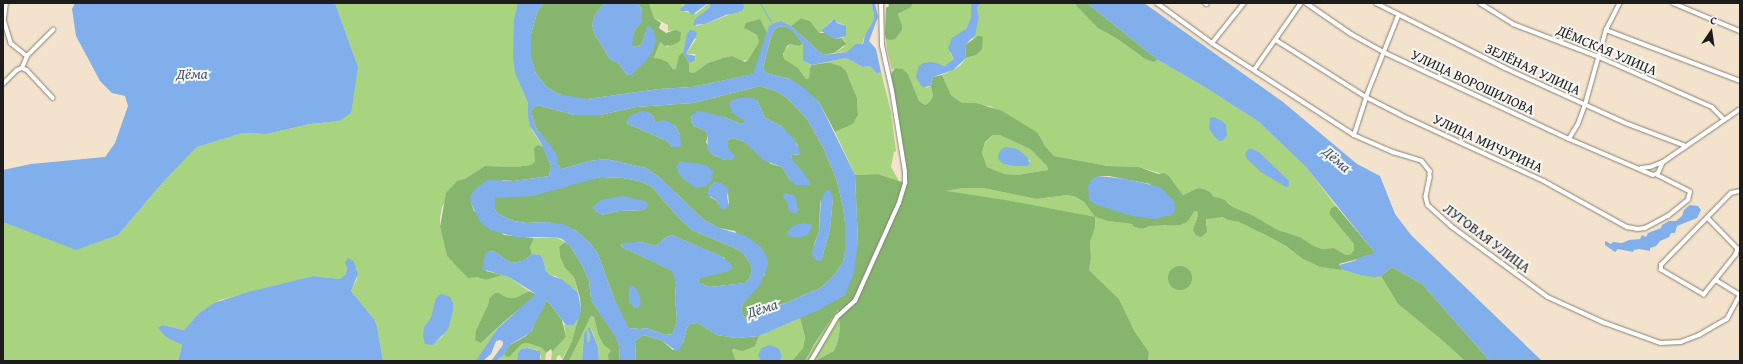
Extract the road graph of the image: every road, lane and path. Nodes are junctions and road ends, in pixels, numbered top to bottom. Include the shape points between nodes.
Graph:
1 (6, 3) edge
2 (882, 3) edge
3 (1157, 3) edge
4 (1244, 3) edge
5 (1301, 3) edge
6 (1306, 3) edge
7 (1376, 3) edge
8 (1480, 3) edge
9 (1620, 3) edge
10 (1673, 3) edge
11 (1398, 16) junction
12 (4, 25) edge
13 (53, 30) dead end
14 (1606, 30) junction
15 (1740, 31) edge
16 (1276, 40) junction
17 (1212, 43) junction
18 (1383, 52) junction
19 (27, 56) junction
20 (1597, 56) junction
21 (22, 68) junction
22 (1254, 70) junction
23 (1740, 81) edge
24 (3, 84) edge
25 (1366, 97) junction
26 (53, 98) dead end
27 (1584, 105) junction
28 (1740, 109) edge
29 (1724, 119) junction
30 (1354, 135) junction
31 (1569, 139) junction
32 (1686, 146) junction
33 (1663, 162) junction
34 (1652, 166) junction
35 (1639, 168) junction
36 (1659, 170) junction
37 (1650, 173) junction
38 (1657, 175) junction
39 (1740, 191) edge
40 (1708, 218) junction
41 (1716, 280) junction
42 (1740, 295) edge
43 (811, 361) edge

1 - 12 street
2 - 43 street via 882,46 892,91 905,183 899,203 855,301 837,317
3 - 17 street, ЛУГОВАЯ УЛИЦА
4 - 17 street
5 - 16 street
6 - 18 street, УЛИЦА ВОРОШИЛОВА
7 - 11 street, ЗЕЛЁНАЯ УЛИЦА
8 - 20 street, ДЁМСКАЯ УЛИЦА via 1513,24
9 - 14 street
10 - 15 street
11 - 18 street
11 - 27 street, ЗЕЛЁНАЯ УЛИЦА
12 - 19 street via 12,43
13 - 19 street
14 - 20 street
14 - 23 street
16 - 22 street
16 - 25 street, УЛИЦА МИЧУРИНА
17 - 22 street, ЛУГОВАЯ УЛИЦА
18 - 25 street
18 - 31 street, УЛИЦА ВОРОШИЛОВА
19 - 21 street
20 - 27 street
20 - 29 street, ДЁМСКАЯ УЛИЦА via 1712,107
21 - 24 street
21 - 26 street via 27,70
22 - 30 street, ЛУГОВАЯ УЛИЦА
25 - 30 street
25 - 38 street, УЛИЦА МИЧУРИНА via 1544,181 1633,228 1645,228 1668,216 1690,196 1690,192
27 - 31 street via 1578,124
27 - 32 street, ЗЕЛЁНАЯ УЛИЦА
28 - 29 street, УЛИЦА ВОРОШИЛОВА
29 - 32 street, УЛИЦА ВОРОШИЛОВА
30 - 42 street, ЛУГОВАЯ УЛИЦА via 1422,161 1427,165 1430,178 1425,201 1451,226 1548,298 1605,323 1661,343 1681,342 1727,319
31 - 35 street, УЛИЦА ВОРОШИЛОВА
32 - 33 street, УЛИЦА ВОРОШИЛОВА
33 - 34 street, УЛИЦА ВОРОШИЛОВА
33 - 36 street, УЛИЦА ВОРОШИЛОВА
34 - 35 street, УЛИЦА ВОРОШИЛОВА
34 - 36 street
34 - 37 street
35 - 37 street, УЛИЦА ВОРОШИЛОВА
36 - 38 street, УЛИЦА ВОРОШИЛОВА
37 - 38 street, УЛИЦА ВОРОШИЛОВА
39 - 40 street via 1731,193
40 - 41 street via 1738,249
40 - 41 street via 1661,265 1661,270 1704,295
41 - 42 street

